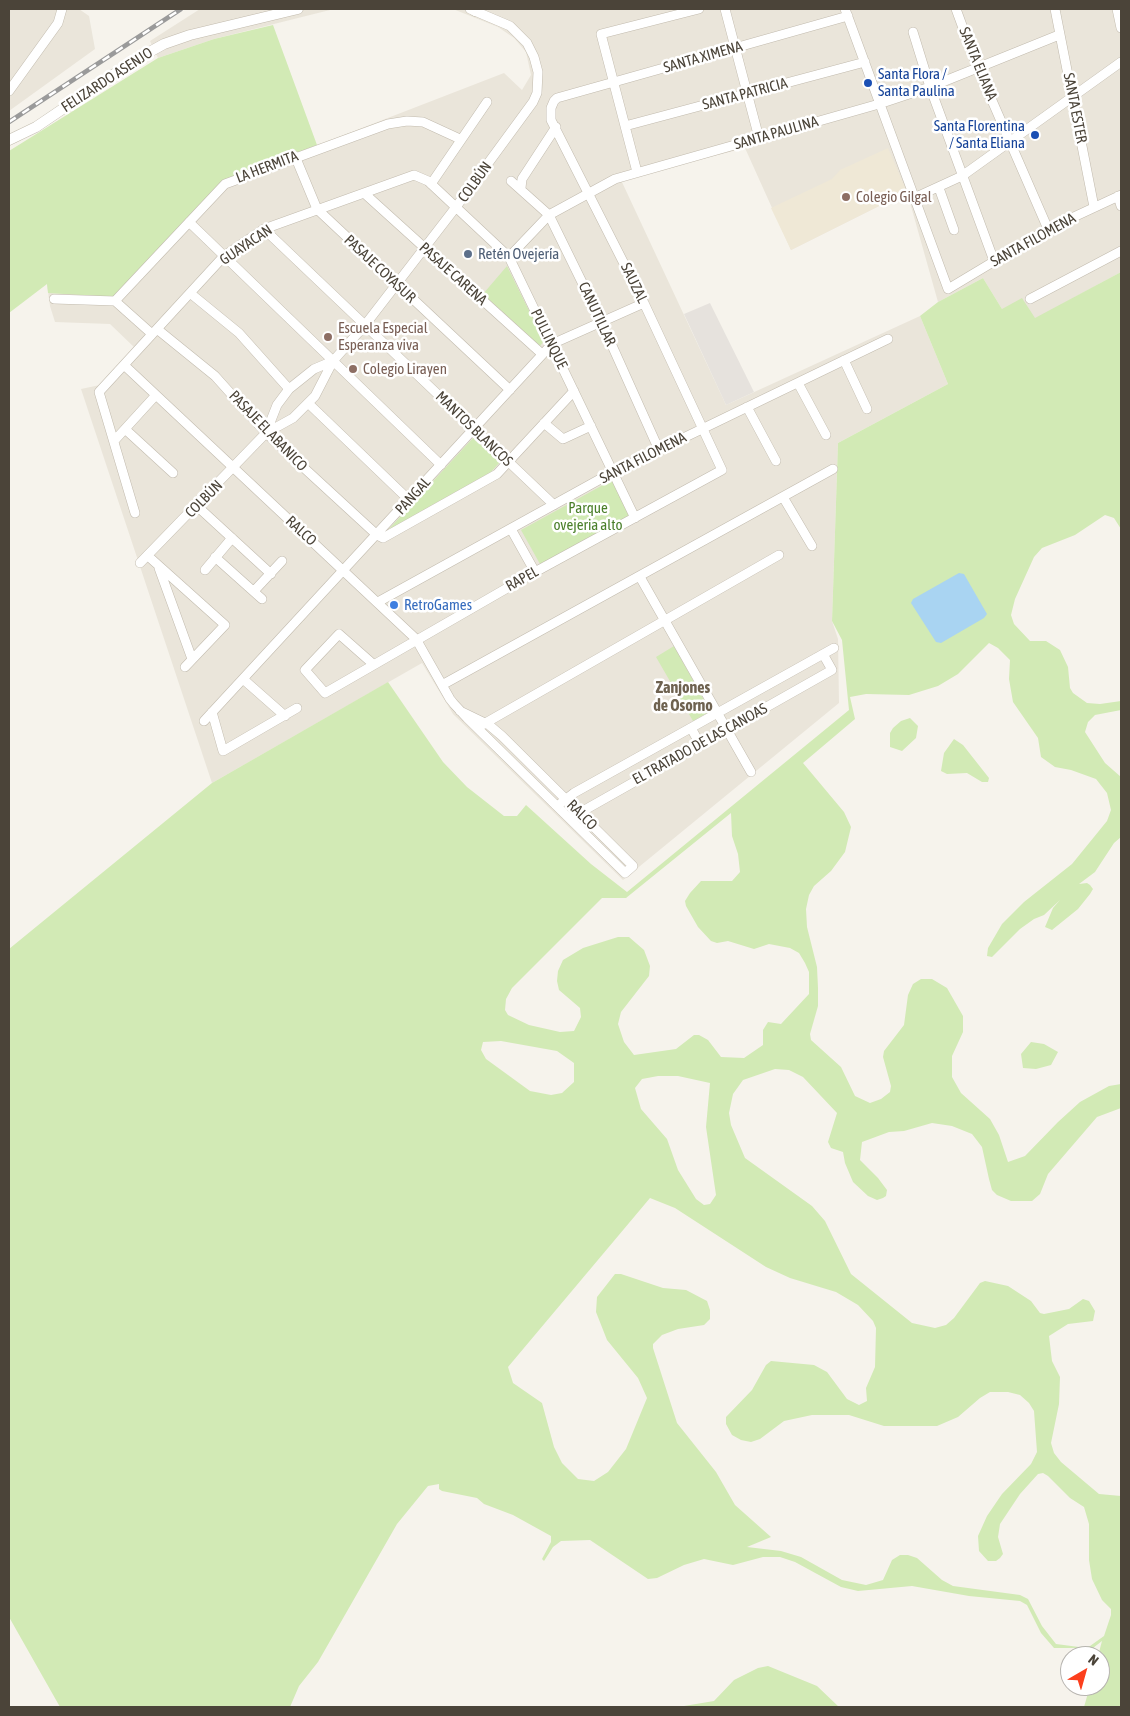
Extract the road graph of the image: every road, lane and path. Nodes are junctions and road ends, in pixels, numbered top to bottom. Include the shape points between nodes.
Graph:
1 (62, 9) edge
2 (298, 9) edge
3 (699, 9) edge
4 (725, 9) edge
5 (956, 9) edge
6 (1055, 9) edge
7 (1117, 9) edge
8 (473, 10) edge
9 (847, 12) edge
10 (1121, 28) edge
11 (913, 32) dead end
12 (1059, 35) junction
13 (735, 48) junction
14 (865, 62) junction
15 (1121, 62) edge
16 (977, 66) junction
17 (614, 82) junction
18 (930, 87) junction
19 (9, 91) edge
20 (748, 93) junction
21 (1073, 97) junction
22 (557, 98) joint
23 (487, 102) dead end
24 (879, 104) junction
25 (625, 126) junction
26 (556, 127) junction
27 (758, 138) junction
28 (460, 139) junction
29 (9, 141) edge
30 (1010, 142) junction
31 (295, 156) junction
32 (637, 172) junction
33 (962, 176) junction
34 (511, 181) dead end
35 (431, 184) junction
36 (521, 188) junction
37 (939, 188) junction
38 (364, 193) junction
39 (590, 194) junction
40 (1119, 195) edge
41 (914, 198) junction
42 (1121, 206) edge
43 (456, 207) junction
44 (1094, 207) junction
45 (317, 209) junction
46 (549, 215) junction
47 (189, 222) junction
48 (264, 229) junction
49 (1048, 229) junction
50 (954, 230) dead end
51 (424, 248) junction
52 (1121, 251) edge
53 (224, 256) junction
54 (509, 257) junction
55 (994, 261) junction
56 (396, 284) junction
57 (190, 294) junction
58 (54, 299) dead end
59 (1030, 299) dead end
60 (115, 300) junction
61 (644, 303) junction
62 (601, 322) junction
63 (365, 325) junction
64 (154, 331) junction
65 (888, 339) dead end
66 (552, 344) junction
67 (542, 354) junction
68 (844, 360) junction
69 (333, 361) junction
70 (124, 365) junction
71 (798, 383) junction
72 (289, 389) junction
73 (510, 390) junction
74 (574, 391) junction
75 (156, 395) junction
76 (309, 404) junction
77 (747, 407) junction
78 (867, 409) dead end
79 (544, 423) junction
80 (591, 426) junction
81 (704, 428) junction
82 (125, 429) junction
83 (474, 429) junction
84 (266, 433) junction
85 (826, 435) dead end
86 (114, 442) junction
87 (659, 450) junction
88 (508, 462) junction
89 (776, 462) dead end
90 (441, 465) junction
91 (234, 468) junction
92 (833, 469) dead end
93 (722, 470) joint
94 (613, 472) junction
95 (173, 473) dead end
96 (783, 497) junction
97 (409, 500) junction
98 (554, 505) junction
99 (197, 506) junction
100 (135, 513) dead end
101 (634, 518) junction
102 (511, 529) junction
103 (377, 535) junction
104 (232, 538) junction
105 (812, 546) dead end
106 (779, 555) dead end
107 (148, 556) junction
108 (215, 557) junction
109 (282, 562) dead end
110 (140, 563) dead end
111 (158, 565) junction
112 (205, 570) dead end
113 (344, 571) junction
114 (535, 572) junction
115 (271, 574) junction
116 (640, 577) junction
117 (254, 592) junction
118 (262, 599) dead end
119 (378, 602) junction
120 (664, 619) junction
121 (416, 639) junction
122 (834, 648) dead end
123 (823, 654) junction
124 (192, 659) junction
125 (373, 664) junction
126 (185, 667) dead end
127 (243, 679) junction
128 (442, 685) junction
129 (297, 708) dead end
130 (212, 712) junction
131 (718, 713) junction
132 (285, 716) junction
133 (204, 721) dead end
134 (481, 726) junction
135 (691, 728) junction
136 (727, 729) junction
137 (700, 744) junction
138 (751, 772) dead end
139 (565, 799) junction
140 (557, 806) junction
141 (578, 812) junction
142 (570, 819) junction

1 - 19 street via 58,23
2 - 29 street, FELIZARDO ASENJO via 190,35 159,47
3 - 17 street via 602,34
4 - 13 street
5 - 16 street, SANTA ELIANA
6 - 12 street, SANTA ESTER
7 - 10 street
8 - 43 street, COLBÚN via 504,23 522,36 534,57 538,86 533,102
9 - 13 street, SANTA XIMENA
9 - 14 street
11 - 18 street
12 - 16 street, SANTA PAULINA
12 - 21 street, SANTA ESTER
13 - 17 street, SANTA XIMENA
13 - 20 street
14 - 20 street, SANTA PATRICIA
14 - 24 street
15 - 21 street
16 - 18 street, SANTA PAULINA
16 - 30 street, SANTA ELIANA
17 - 22 street, SANTA XIMENA
17 - 25 street
18 - 24 street, SANTA PAULINA
18 - 33 street
20 - 25 street, SANTA PATRICIA
20 - 27 street
21 - 30 street
21 - 44 street, SANTA ESTER
22 - 26 street, SAUZAL via 550,112
23 - 28 street
24 - 27 street, SANTA PAULINA
24 - 41 street
25 - 32 street
26 - 36 street via 522,179
26 - 39 street, SAUZAL
27 - 32 street, SANTA PAULINA
28 - 31 street, LA HERMITA via 423,122 407,121 379,126
28 - 35 street
30 - 33 street
30 - 49 street, SANTA ELIANA
31 - 45 street
31 - 47 street, LA HERMITA via 224,184
32 - 39 street, SANTA PAULINA via 615,179
33 - 37 street
33 - 55 street
34 - 36 street, CANUTILLAR
35 - 38 street, GUAYACAN via 422,177 409,176
35 - 43 street, PULLINQUE
36 - 46 street, CANUTILLAR
37 - 41 street
37 - 50 street
38 - 45 street, GUAYACAN
38 - 51 street, PASAJE CARENA
39 - 46 street, SANTA PAULINA
39 - 61 street, SAUZAL
40 - 42 street
40 - 44 street, SANTA FILOMENA
41 - 55 street, SANTA FILOMENA via 948,288
43 - 51 street, COLBÚN
43 - 54 street, PULLINQUE
44 - 49 street, SANTA FILOMENA
45 - 48 street, GUAYACAN
45 - 56 street, PASAJE COYASUR
46 - 54 street, SANTA PAULINA
46 - 62 street, CANUTILLAR
47 - 53 street
47 - 60 street, LA HERMITA
48 - 53 street, GUAYACAN
48 - 63 street, MANTOS BLANCOS
49 - 55 street, SANTA FILOMENA
51 - 56 street, COLBÚN
51 - 67 street, PASAJE CARENA
52 - 59 street
53 - 57 street, GUAYACAN
53 - 69 street
54 - 66 street, PULLINQUE
56 - 63 street, COLBÚN
56 - 73 street, PASAJE COYASUR
57 - 64 street, GUAYACAN
57 - 72 street via 239,333
58 - 60 street
60 - 64 street
61 - 62 street, PANGAL
61 - 81 street, SAUZAL
62 - 66 street, PANGAL
62 - 87 street, CANUTILLAR
63 - 69 street, COLBÚN
63 - 83 street, MANTOS BLANCOS
64 - 70 street, GUAYACAN
64 - 84 street, PASAJE EL ABANICO via 215,376
65 - 68 street, SANTA FILOMENA
66 - 67 street, PANGAL
66 - 74 street, PULLINQUE
67 - 73 street, PANGAL
68 - 71 street, SANTA FILOMENA
68 - 78 street
69 - 72 street, COLBÚN via 314,369
69 - 76 street, COLBÚN via 321,388
69 - 90 street
70 - 75 street, RALCO
70 - 86 street, GUAYACAN via 99,392
71 - 77 street, SANTA FILOMENA
71 - 85 street
72 - 84 street, COLBÚN via 277,405
73 - 83 street, PANGAL
74 - 79 street
74 - 80 street, PULLINQUE
75 - 82 street
75 - 91 street, RALCO
76 - 84 street, COLBÚN via 284,424
76 - 97 street
77 - 81 street, SANTA FILOMENA
77 - 89 street
79 - 80 street via 563,439
79 - 88 street
80 - 94 street, PULLINQUE
81 - 87 street, SANTA FILOMENA
81 - 93 street, SAUZAL
82 - 86 street
82 - 95 street
83 - 88 street, MANTOS BLANCOS
83 - 90 street, PANGAL
84 - 91 street, COLBÚN
84 - 103 street, PASAJE EL ABANICO
86 - 100 street
87 - 94 street, SANTA FILOMENA
88 - 98 street, MANTOS BLANCOS
88 - 103 street via 497,474 383,538
90 - 97 street, PANGAL
91 - 99 street, COLBÚN
91 - 113 street, RALCO
92 - 96 street
93 - 101 street, RAPEL
94 - 98 street, SANTA FILOMENA
94 - 101 street, PULLINQUE
96 - 105 street
96 - 116 street
97 - 103 street, PANGAL
98 - 102 street, SANTA FILOMENA
99 - 104 street
99 - 107 street, COLBÚN
101 - 114 street, RAPEL
102 - 114 street
102 - 119 street, SANTA FILOMENA
103 - 113 street, PANGAL
104 - 108 street
104 - 115 street
106 - 120 street
107 - 110 street, COLBÚN
107 - 111 street
108 - 112 street
108 - 117 street
109 - 115 street
111 - 124 street
111 - 124 street via 225,625
113 - 119 street, RALCO
113 - 127 street, PANGAL
114 - 121 street, RAPEL
115 - 117 street
116 - 120 street
116 - 128 street
117 - 118 street
119 - 121 street, RALCO
120 - 131 street
120 - 134 street
121 - 125 street, RAPEL
121 - 128 street, RALCO
122 - 123 street, EL TRATADO DE LAS CANOAS
123 - 131 street, EL TRATADO DE LAS CANOAS
123 - 136 street, EL TRATADO DE LAS CANOAS via 832,670
124 - 126 street
125 - 125 street, RAPEL via 325,693 305,670 340,634
127 - 130 street, PANGAL
127 - 132 street
128 - 134 street, RALCO via 460,711
129 - 132 street
130 - 132 street via 223,752
130 - 133 street, PANGAL
131 - 135 street, EL TRATADO DE LAS CANOAS
131 - 136 street
134 - 139 street, RALCO via 502,736
134 - 140 street, RALCO
135 - 137 street
135 - 139 street, EL TRATADO DE LAS CANOAS
136 - 137 street, EL TRATADO DE LAS CANOAS
136 - 138 street
137 - 141 street, EL TRATADO DE LAS CANOAS
139 - 140 street, EL TRATADO DE LAS CANOAS
139 - 141 street, RALCO
140 - 142 street, RALCO
141 - 142 street, EL TRATADO DE LAS CANOAS
141 - 142 street, RALCO via 633,866 625,873

